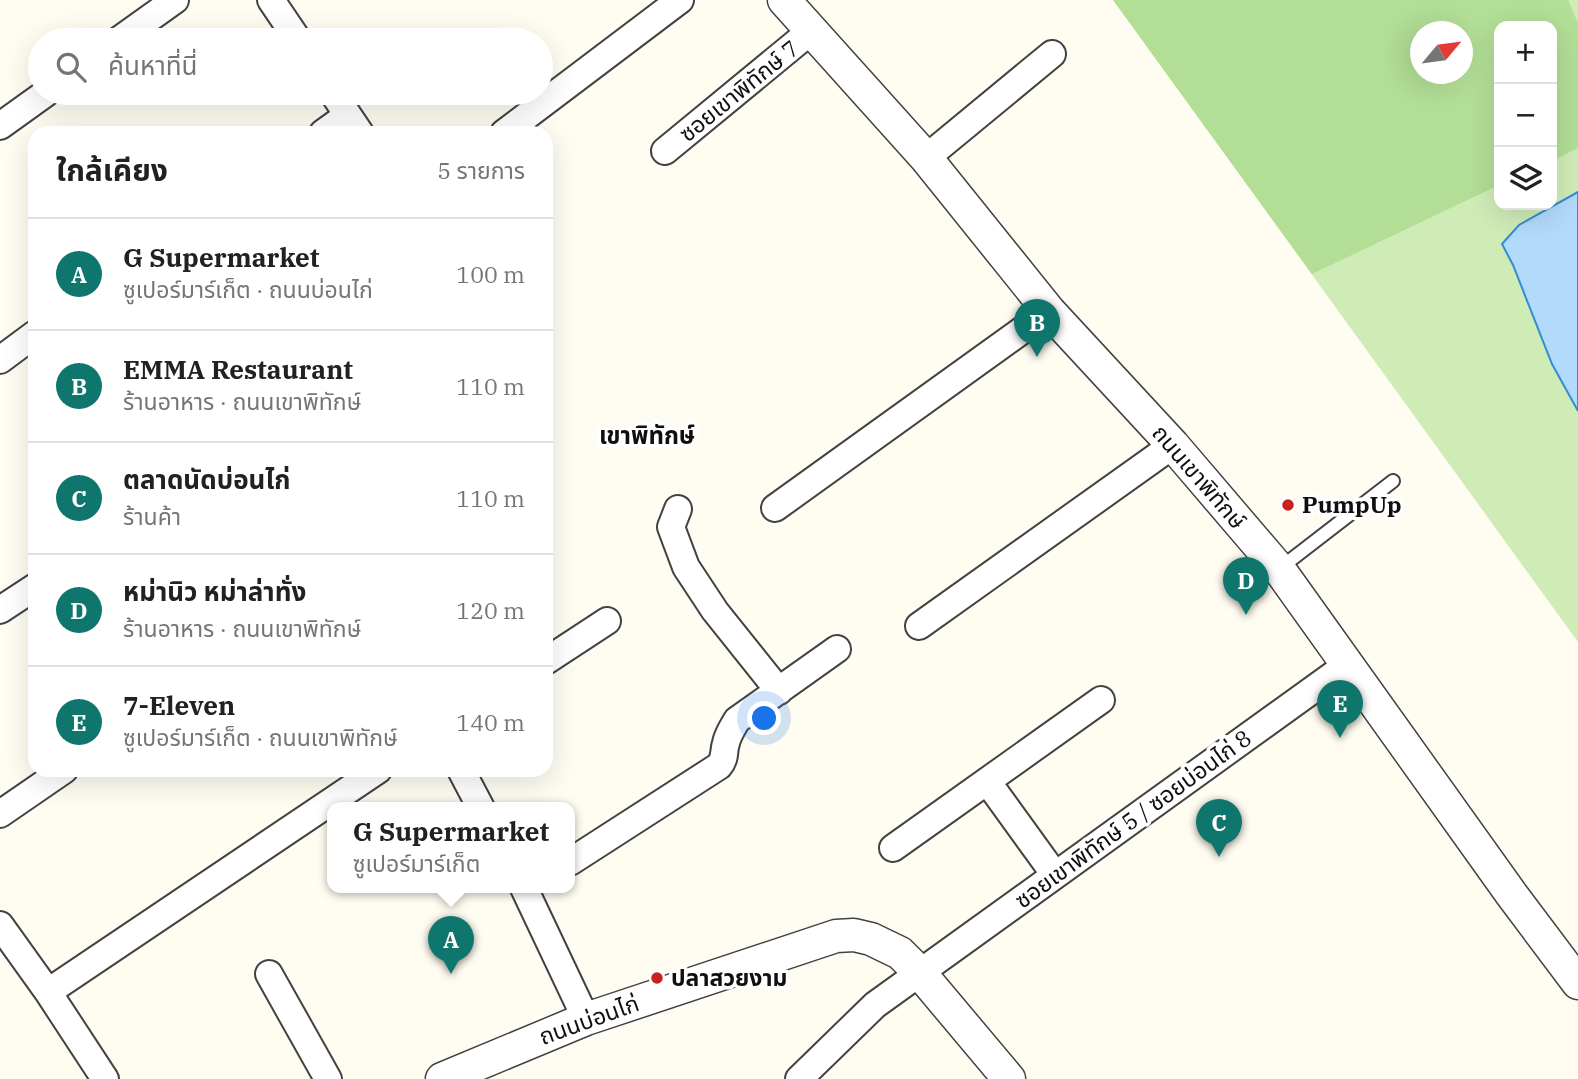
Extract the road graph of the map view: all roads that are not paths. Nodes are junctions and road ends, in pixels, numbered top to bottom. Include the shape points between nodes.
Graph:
1 (175, 0) edge
2 (271, 0) edge
3 (680, 0) edge
4 (784, 0) edge
5 (136, 28) edge
6 (290, 28) edge
7 (812, 30) junction
8 (1052, 54) dead end
9 (553, 97) edge
10 (29, 105) edge
11 (341, 105) edge
12 (542, 105) edge
13 (354, 124) edge
14 (0, 126) edge
15 (514, 126) edge
16 (665, 151) dead end
17 (926, 158) junction
18 (1049, 311) junction
19 (28, 339) edge
20 (0, 359) edge
21 (1173, 445) junction
22 (1393, 481) dead end
23 (775, 508) dead end
24 (678, 509) dead end
25 (1279, 569) junction
26 (28, 592) edge
27 (0, 610) edge
28 (607, 621) dead end
29 (919, 626) dead end
30 (837, 649) dead end
31 (553, 656) edge
32 (1347, 665) junction
33 (779, 691) junction
34 (1101, 700) dead end
35 (55, 777) edge
36 (368, 777) edge
37 (465, 777) edge
38 (988, 782) junction
39 (330, 802) edge
40 (478, 802) edge
41 (327, 804) edge
42 (0, 814) edge
43 (893, 848) dead end
44 (575, 859) edge
45 (1055, 875) junction
46 (528, 893) edge
47 (0, 925) edge
48 (920, 973) junction
49 (269, 974) dead end
50 (1578, 983) edge
51 (48, 992) junction
52 (586, 1019) junction
53 (1004, 1077) edge
54 (105, 1079) edge
55 (328, 1079) edge
56 (442, 1079) edge
57 (799, 1079) edge

1 - 5 street
2 - 6 street
3 - 9 street
4 - 7 street, ถนนเขาพิทักษ์
7 - 16 street, ซอยเขาพิทักษ์ 7
7 - 17 street, ถนนเขาพิทักษ์
8 - 17 street
10 - 14 street
11 - 13 street
12 - 15 street
17 - 18 street, ถนนเขาพิทักษ์
18 - 21 street, ถนนเขาพิทักษ์
18 - 23 street
19 - 20 street
21 - 25 street, ถนนเขาพิทักษ์
21 - 29 street
22 - 25 lane
24 - 33 street via 671,527 686,567
25 - 32 street, ถนนเขาพิทักษ์
26 - 27 street
28 - 31 street
30 - 33 street
32 - 45 street, ซอยเขาพิทักษ์ 5 / ซอยบ่อนไก่ 8
32 - 50 street, ถนนเขาพิทักษ์
33 - 44 street via 737,720 719,766
34 - 38 street
35 - 42 street
36 - 39 street
37 - 40 street
38 - 43 street
38 - 45 street
41 - 51 street
45 - 48 street, ซอยเขาพิทักษ์ 5 / ซอยบ่อนไก่ 8
46 - 52 street
47 - 51 street
48 - 52 street, ถนนบ่อนไก่ via 900,954 871,939 836,936
48 - 53 street, ถนนบ่อนไก่
48 - 57 street, ซอยเขาพิทักษ์ 5 / ซอยบ่อนไก่ 8 via 875,1005
49 - 55 street
51 - 54 street
52 - 56 street, ถนนบ่อนไก่

